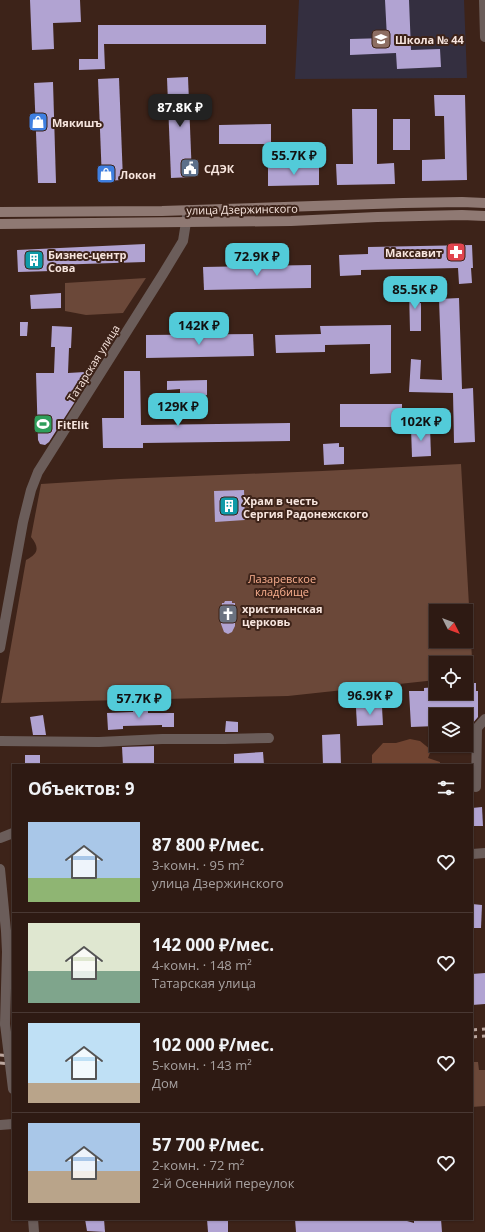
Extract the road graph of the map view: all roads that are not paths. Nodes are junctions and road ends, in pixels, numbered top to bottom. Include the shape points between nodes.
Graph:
1 (484, 0) edge
2 (485, 37) edge
3 (485, 203) edge
4 (188, 210) junction
5 (0, 212) edge
6 (485, 216) edge
7 (187, 222) junction
8 (0, 224) edge
9 (0, 648) edge
10 (485, 719) edge
11 (269, 738) dead end
12 (0, 741) edge
13 (478, 787) edge
14 (12, 833) edge
15 (0, 838) edge
16 (485, 853) edge
17 (473, 854) edge
18 (0, 869) edge
19 (3, 980) edge
20 (12, 1081) edge
21 (12, 1124) edge
22 (0, 1125) edge
23 (33, 1220) edge
24 (34, 1232) edge

1 - 2 street
3 - 4 main road, улица Дзержинского
4 - 5 main road, улица Дзержинского
4 - 7 street, Татарская улица
6 - 7 main road, улица Дзержинского via 385,216 291,221
7 - 8 main road, улица Дзержинского
7 - 9 street, Татарская улица via 183,241 164,274 44,461 30,490
10 - 13 street via 477,728
11 - 12 street via 100,742
14 - 15 street
16 - 17 street
18 - 19 street via 6,931
19 - 20 street, bridge
21 - 22 street
23 - 24 street

